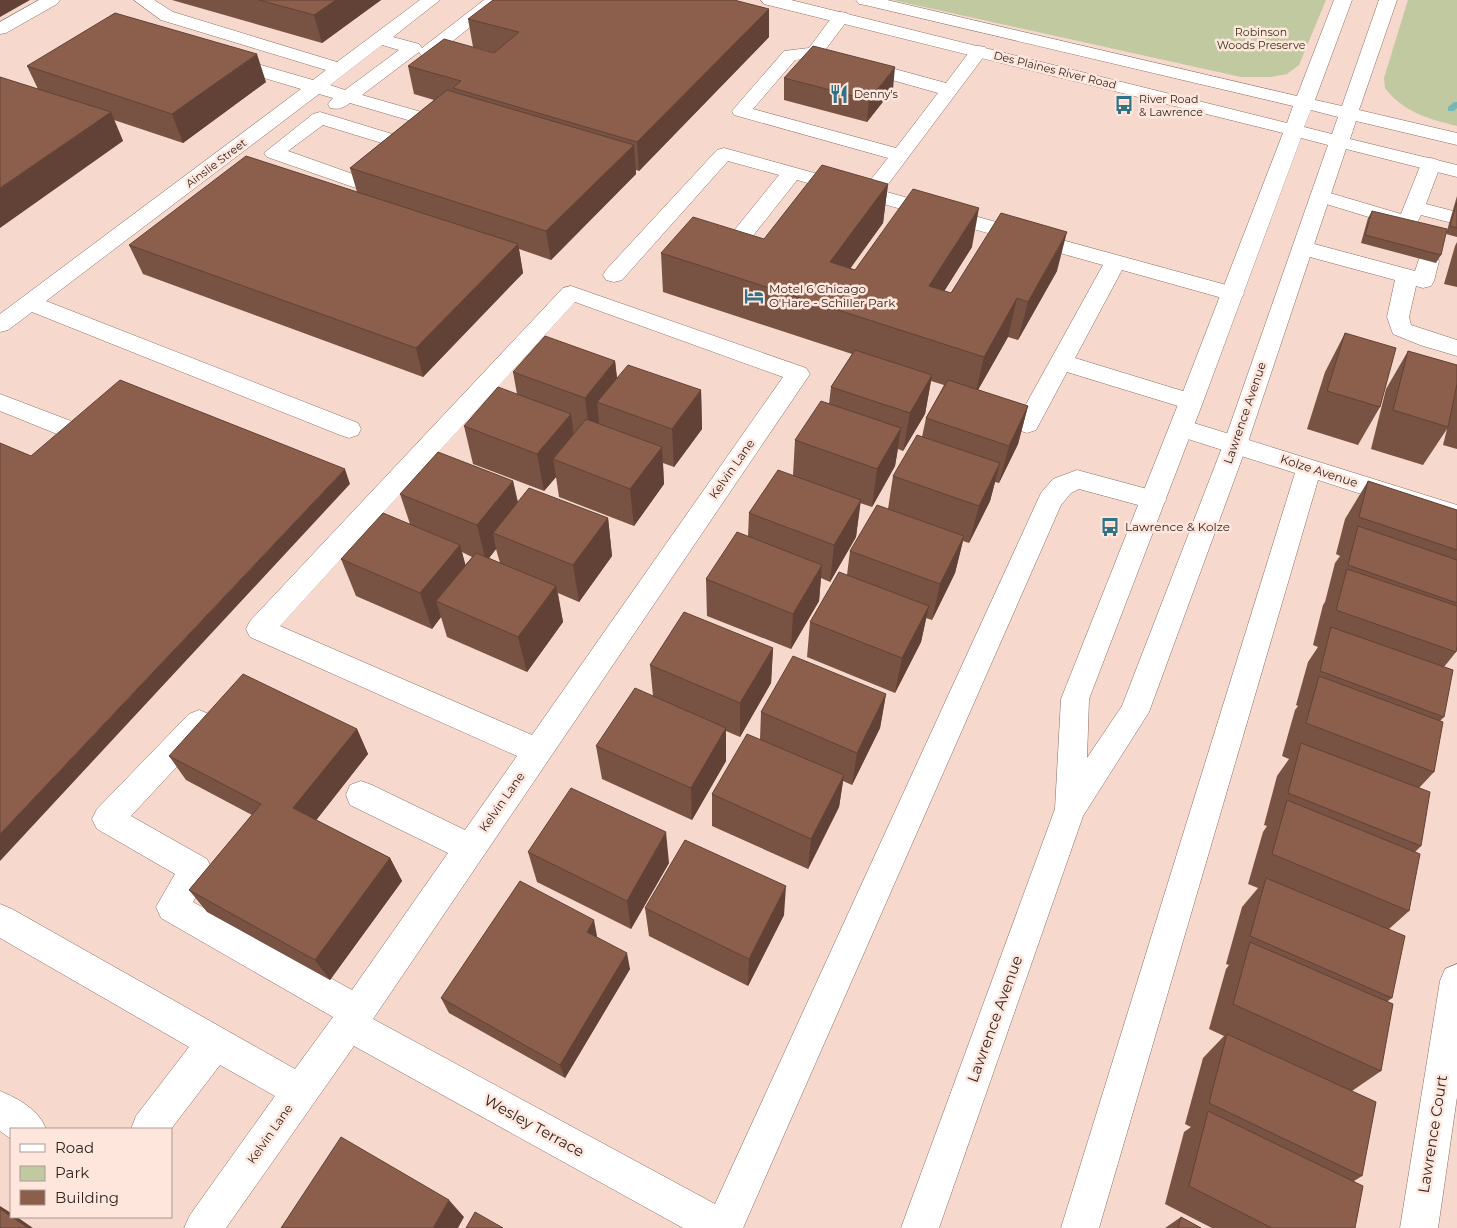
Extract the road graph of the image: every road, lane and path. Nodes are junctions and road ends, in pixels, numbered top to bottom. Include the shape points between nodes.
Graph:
1 (51, 0) edge
2 (142, 0) edge
3 (431, 0) edge
4 (495, 0) edge
5 (770, 0) edge
6 (865, 0) edge
7 (1343, 0) edge
8 (1388, 0) edge
9 (841, 18) junction
10 (0, 29) edge
11 (380, 39) junction
12 (420, 50) junction
13 (979, 51) junction
14 (814, 54) junction
15 (212, 56) edge
16 (446, 57) edge
17 (340, 69) junction
18 (316, 87) junction
19 (950, 90) junction
20 (347, 96) junction
21 (1305, 103) junction
22 (1348, 113) junction
23 (320, 118) junction
24 (1294, 130) junction
25 (1457, 139) edge
26 (1338, 141) junction
27 (900, 155) junction
28 (1431, 164) junction
29 (1457, 171) edge
30 (792, 173) junction
31 (360, 183) edge
32 (870, 194) junction
33 (1320, 196) junction
34 (1411, 213) junction
35 (679, 230) junction
36 (1302, 248) junction
37 (1428, 261) edge
38 (1116, 262) junction
39 (1401, 268) junction
40 (614, 275) dead end
41 (1232, 294) junction
42 (30, 303) junction
43 (0, 325) edge
44 (1457, 348) edge
45 (1061, 362) junction
46 (0, 402) edge
47 (1191, 402) junction
48 (1027, 424) dead end
49 (62, 427) edge
50 (1181, 428) junction
51 (349, 429) dead end
52 (1235, 445) junction
53 (1309, 468) junction
54 (1153, 500) junction
55 (1457, 515) edge
56 (220, 701) edge
57 (537, 751) junction
58 (361, 795) dead end
59 (1070, 810) junction
60 (470, 848) junction
61 (0, 920) edge
62 (1457, 981) edge
63 (353, 1018) junction
64 (215, 1042) junction
65 (300, 1091) junction
66 (0, 1110) edge
67 (27, 1128) edge
68 (150, 1128) edge
69 (203, 1228) edge
70 (722, 1228) edge
71 (920, 1228) edge
72 (1080, 1228) edge
73 (1419, 1228) edge

1 - 10 main road
2 - 17 main road via 167,16
3 - 11 main road, Ainslie Street
4 - 12 main road
5 - 9 main road, Des Plaines River Road
6 - 21 main road, Des Plaines River Road
7 - 21 main road, Lawrence Avenue
8 - 22 main road, Lawrence Avenue
9 - 13 main road, Des Plaines River Road
9 - 14 main road
11 - 12 main road
11 - 17 main road, Ainslie Street
12 - 16 main road
12 - 20 main road
13 - 19 main road
13 - 24 main road, Des Plaines River Road
14 - 19 main road
14 - 27 main road via 790,55 741,111
15 - 18 main road
17 - 18 main road, Ainslie Street
18 - 20 main road
18 - 42 main road, Ainslie Street
19 - 27 main road
20 - 23 main road
20 - 23 main road via 432,121 405,144
21 - 22 main road, Des Plaines River Road
21 - 24 main road, Lawrence Avenue
22 - 25 main road, Des Plaines River Road
22 - 26 main road, Lawrence Avenue
23 - 31 main road via 274,152
24 - 26 main road, Des Plaines River Road
24 - 41 main road, Lawrence Avenue
26 - 28 main road, Des Plaines River Road
26 - 33 main road, Lawrence Avenue
27 - 32 main road
28 - 29 main road, Des Plaines River Road
28 - 34 main road
30 - 32 main road
30 - 35 main road via 733,246
30 - 35 main road via 724,154
32 - 38 main road
33 - 34 main road via 1375,218
33 - 36 main road, Lawrence Avenue
34 - 34 main road via 1451,218
35 - 40 main road
36 - 39 main road via 1363,254
36 - 52 main road, Lawrence Avenue
37 - 39 main road via 1423,281
38 - 41 main road
38 - 45 main road
39 - 44 main road via 1406,287 1398,317 1402,329
41 - 47 main road, Lawrence Avenue
42 - 43 main road, Ainslie Street
42 - 51 main road
45 - 47 main road
45 - 48 main road
46 - 49 main road
47 - 50 main road, Lawrence Avenue
50 - 52 main road, Kolze Avenue
50 - 54 main road, Lawrence Avenue
52 - 53 main road, Kolze Avenue
52 - 59 main road, Lawrence Avenue via 1134,712
53 - 55 main road, Kolze Avenue
53 - 72 main road
54 - 59 main road, Lawrence Avenue via 1075,699
54 - 70 main road via 1077,479 1062,486 1050,500
56 - 63 main road, Wesley Terrace via 108,819 196,869 172,908
57 - 57 main road, Kelvin Lane via 798,374 571,294 260,629
57 - 60 main road, Kelvin Lane
58 - 60 main road
59 - 71 main road, Lawrence Avenue
60 - 63 main road, Kelvin Lane
61 - 64 main road
62 - 73 main road, Lawrence Court
63 - 65 main road, Kelvin Lane
63 - 70 main road, Wesley Terrace
64 - 65 main road
64 - 68 main road
65 - 69 main road, Kelvin Lane
66 - 67 main road

